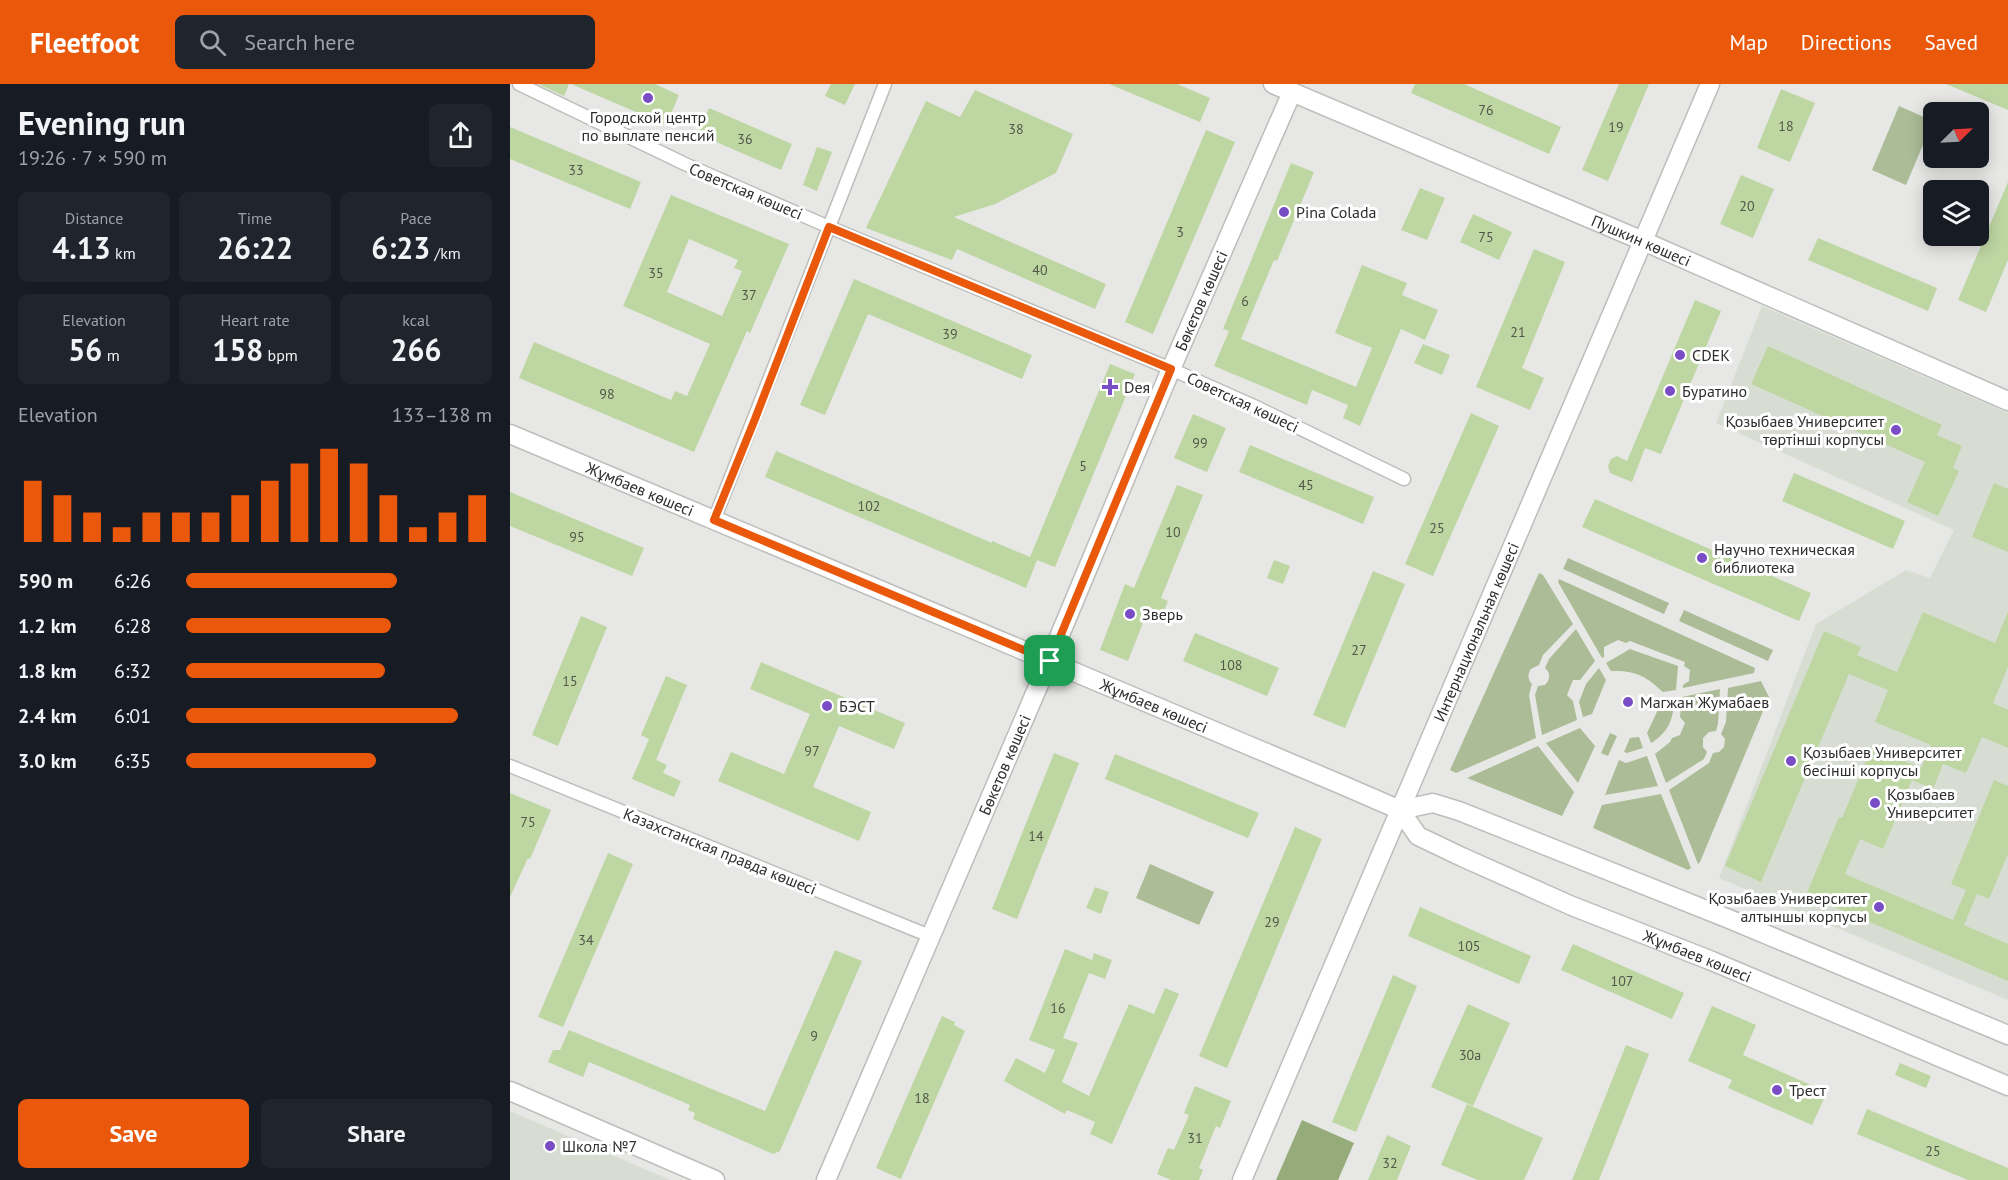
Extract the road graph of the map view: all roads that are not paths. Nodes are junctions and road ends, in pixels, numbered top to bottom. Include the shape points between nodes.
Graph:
1 (519, 84) edge
2 (885, 84) edge
3 (1273, 84) edge
4 (1710, 84) edge
5 (1293, 88) edge
6 (829, 227) junction
7 (1643, 241) junction
8 (1171, 369) junction
9 (2008, 401) edge
10 (510, 434) edge
11 (1404, 479) dead end
12 (714, 520) junction
13 (1050, 661) junction
14 (510, 766) edge
15 (1400, 810) junction
16 (930, 936) junction
17 (2008, 1035) edge
18 (2008, 1086) edge
19 (510, 1091) edge
20 (715, 1180) edge
21 (826, 1180) edge
22 (1242, 1180) edge

1 - 6 street, Советская көшесі via 679,162
2 - 6 street
3 - 5 main road, Пушкин көшесі
4 - 7 main road, Интернациональная көшесі
5 - 7 main road, Пушкин көшесі
5 - 8 main road, Бөкетов көшесі
6 - 8 street, Советская көшесі
6 - 12 street
7 - 9 main road, Пушкин көшесі
7 - 15 main road, Интернациональная көшесі
8 - 11 street, Советская көшесі
8 - 13 main road, Бөкетов көшесі
10 - 12 main road, Жұмбаев көшесі
12 - 13 main road, Жұмбаев көшесі
13 - 15 main road, Жұмбаев көшесі
13 - 16 main road, Бөкетов көшесі
14 - 16 street, Казахстанская правда көшесі
15 - 17 main road via 1433,802 1459,811
15 - 18 main road, Жұмбаев көшесі via 1418,836 1454,854
15 - 22 main road, Интернациональная көшесі
16 - 21 main road, Бөкетов көшесі
19 - 20 main road

